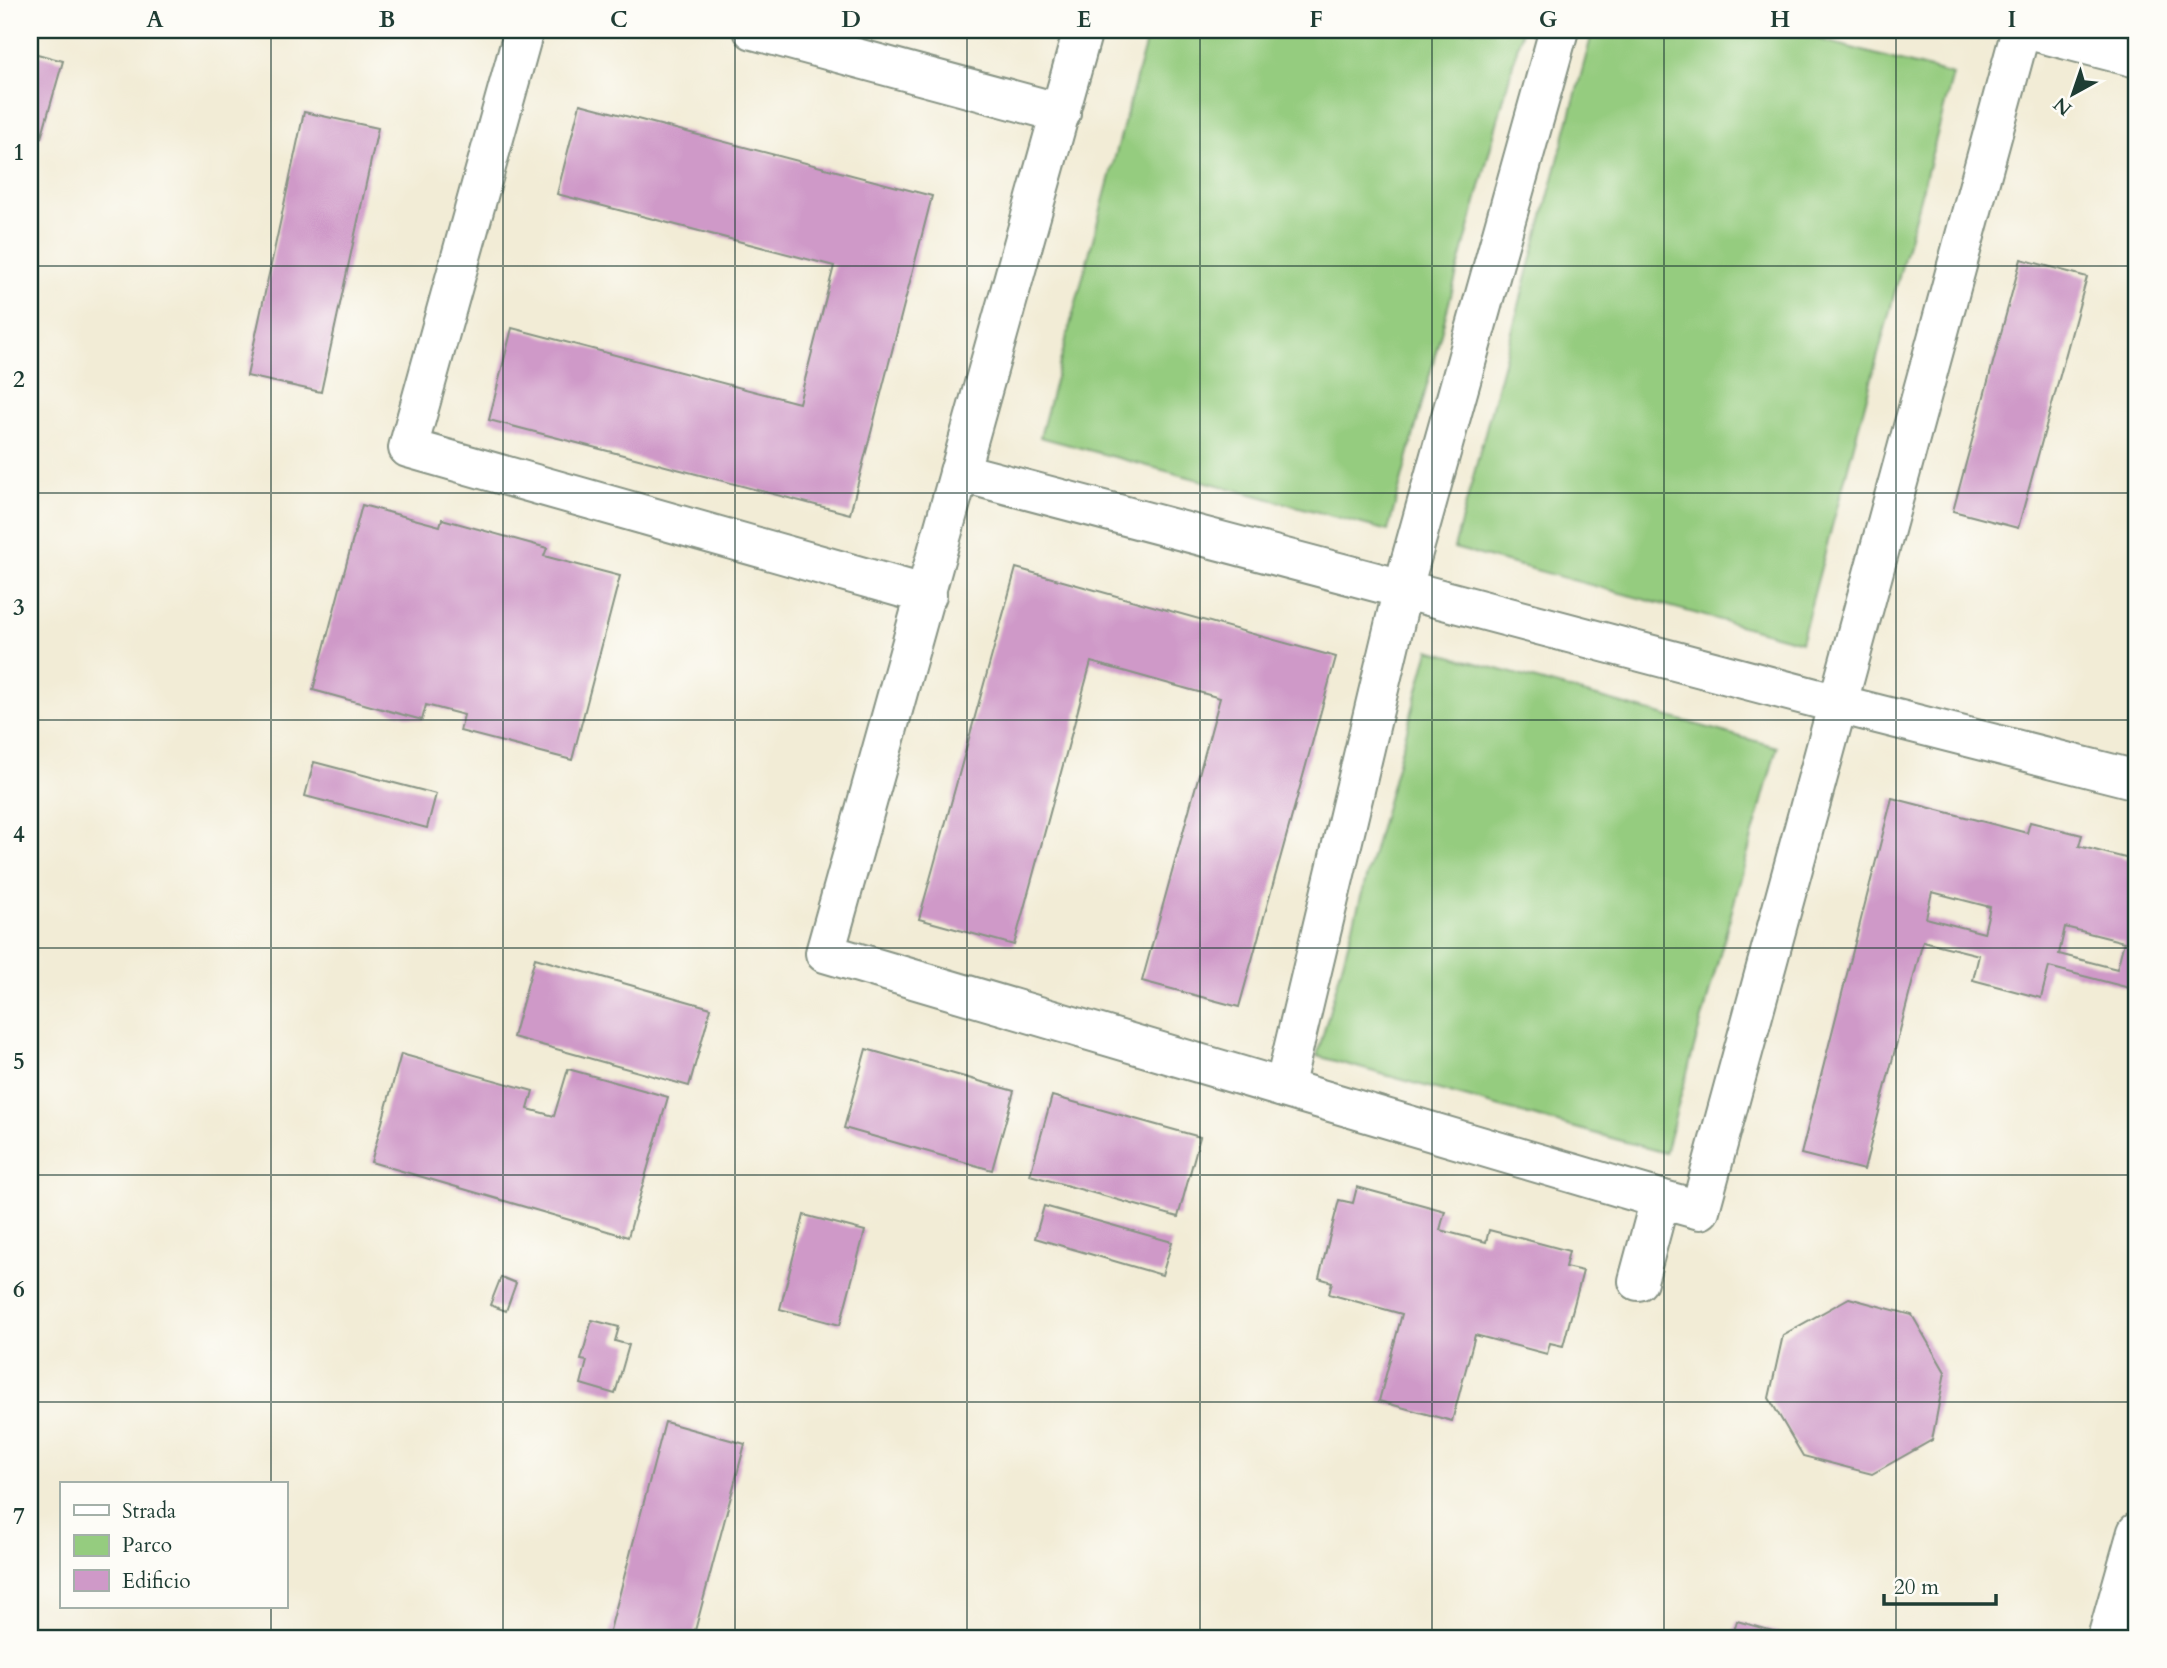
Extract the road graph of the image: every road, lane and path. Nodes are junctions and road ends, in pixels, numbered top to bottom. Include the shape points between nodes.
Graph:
1 (524, 30) edge
2 (753, 30) edge
3 (1083, 30) edge
4 (1559, 30) edge
5 (2021, 30) edge
6 (2029, 30) edge
7 (2137, 58) edge
8 (1061, 113) junction
9 (959, 472) junction
10 (1403, 588) junction
11 (928, 595) junction
12 (1838, 704) junction
13 (2137, 780) edge
14 (1284, 1088) junction
15 (1660, 1199) junction
16 (1638, 1281) dead end
17 (2137, 1532) edge
18 (2107, 1638) edge

1 - 11 street via 408,448
2 - 8 street
3 - 8 street
4 - 10 street
5 - 12 street
6 - 7 street
8 - 9 street
9 - 10 street
9 - 11 street
10 - 12 street
10 - 14 street
11 - 14 street via 825,953
12 - 13 street
12 - 15 street via 1700,1210
14 - 15 street
15 - 16 street
17 - 18 street

